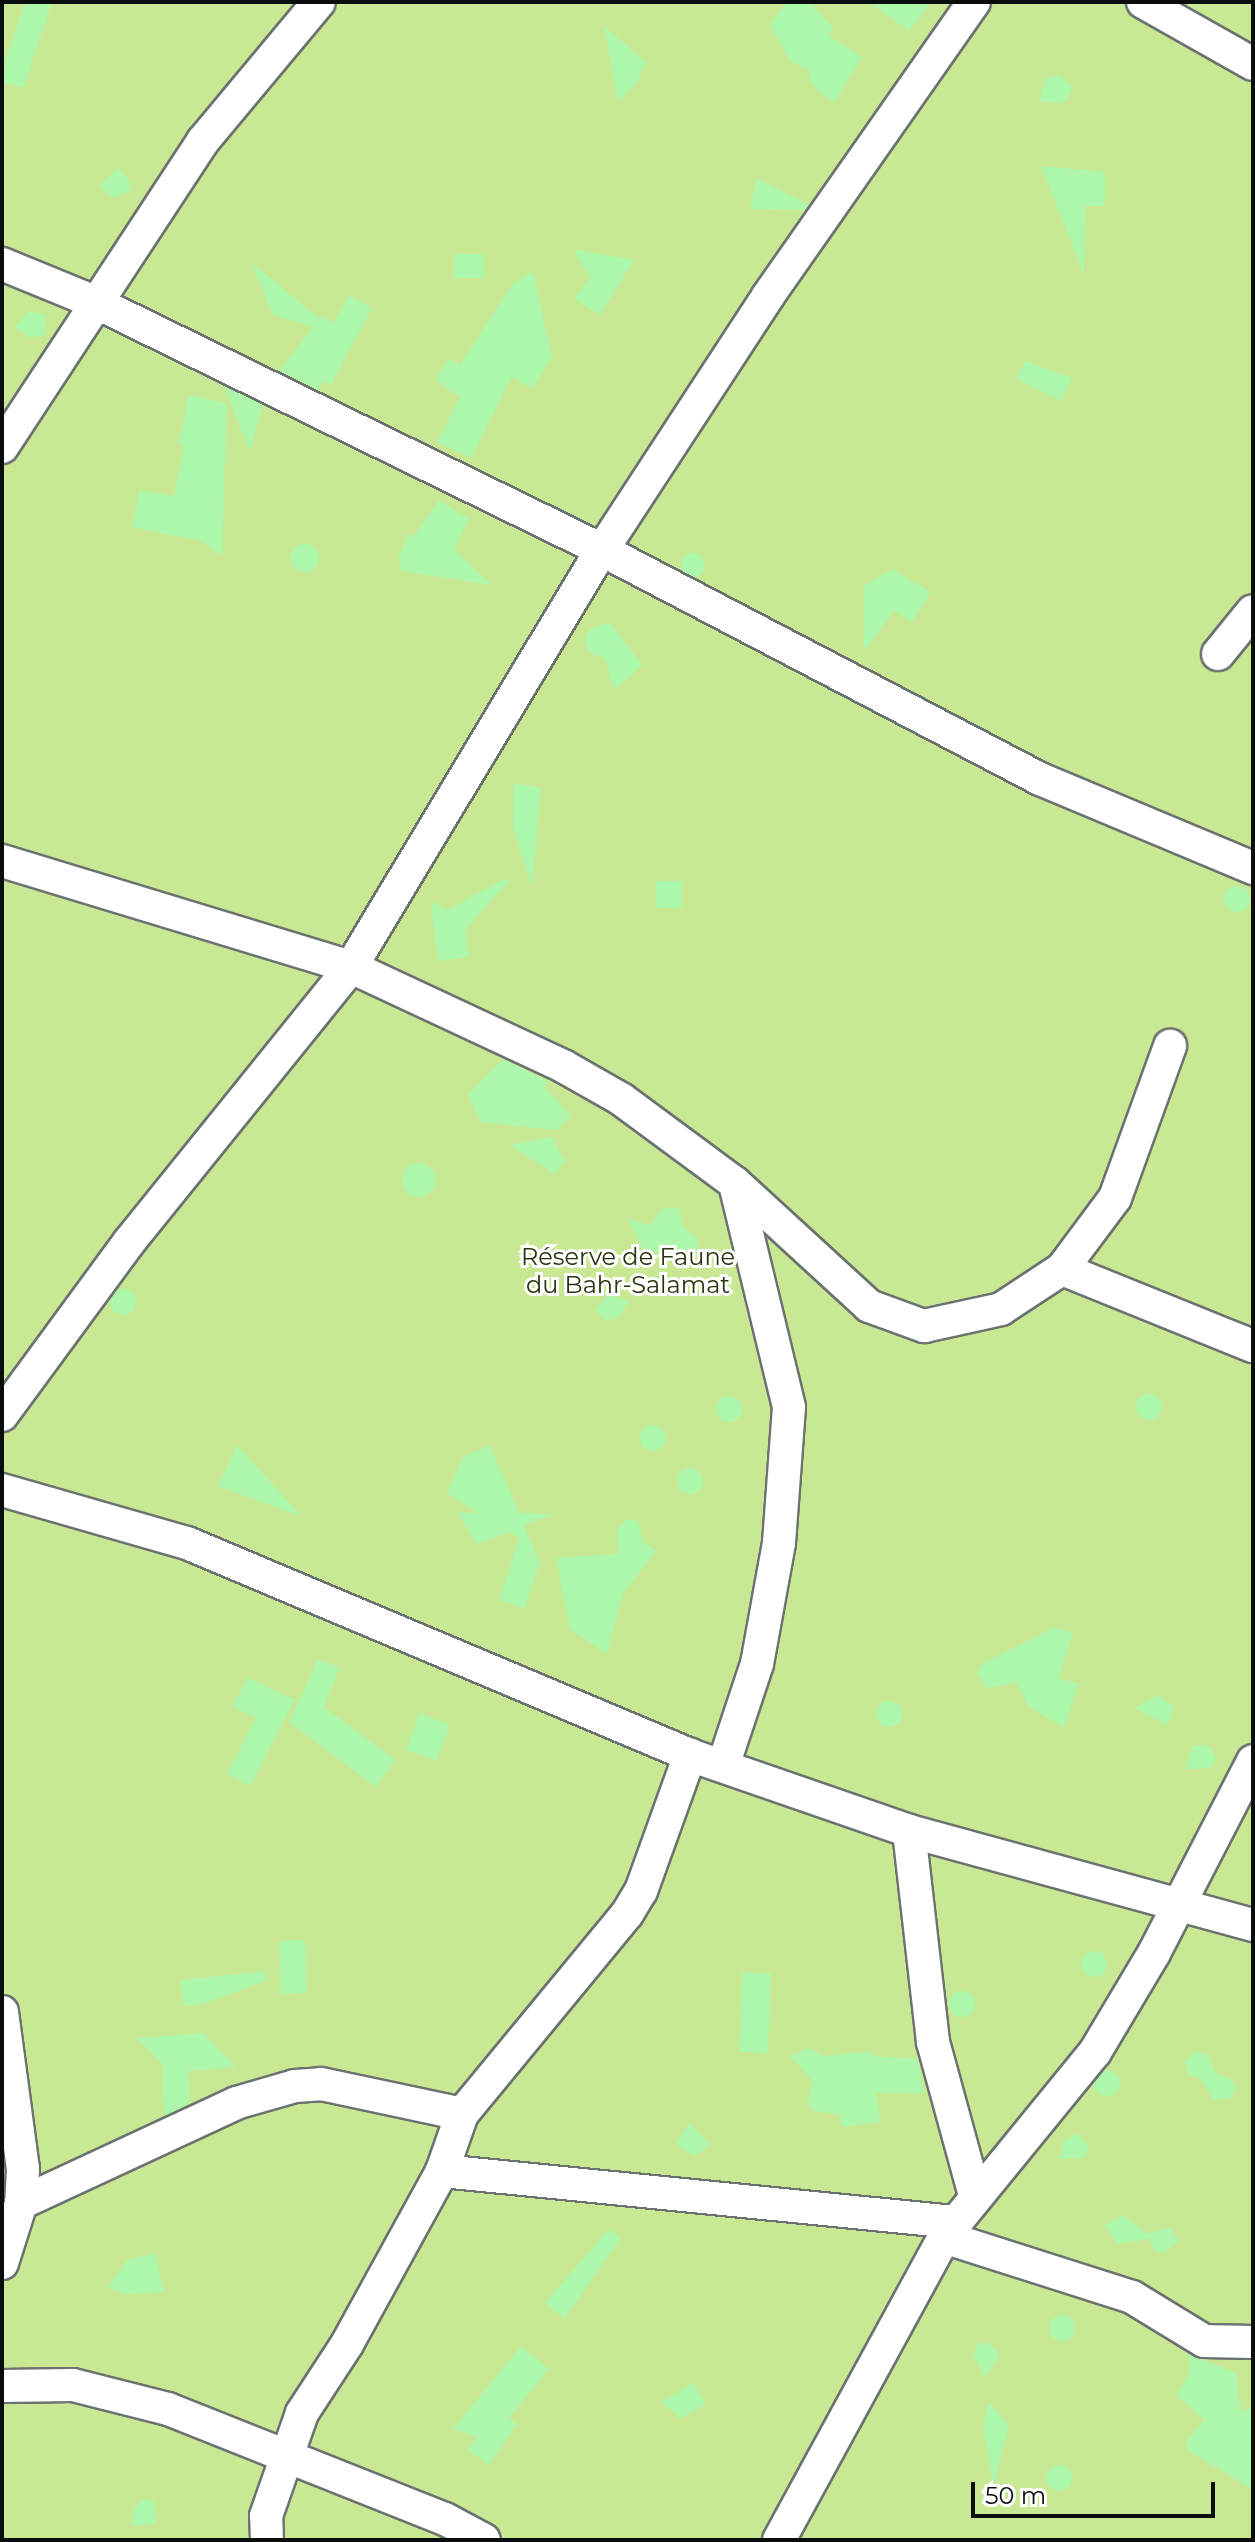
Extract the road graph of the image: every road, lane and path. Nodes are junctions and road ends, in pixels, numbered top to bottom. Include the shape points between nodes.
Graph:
1 (319, 2) edge
2 (974, 2) edge
3 (1143, 2) edge
4 (1253, 64) edge
5 (2, 264) edge
6 (97, 303) junction
7 (2, 447) edge
8 (602, 550) junction
9 (1253, 611) edge
10 (1218, 654) dead end
11 (2, 861) edge
12 (1253, 868) edge
13 (351, 967) junction
14 (1170, 1046) dead end
15 (735, 1183) junction
16 (1062, 1269) junction
17 (1253, 1346) edge
18 (2, 1415) edge
19 (2, 1490) edge
20 (690, 1755) junction
21 (1253, 1761) edge
22 (723, 1766) junction
23 (909, 1831) junction
24 (1174, 1906) junction
25 (1253, 1925) edge
26 (2, 2012) edge
27 (462, 2114) junction
28 (442, 2171) junction
29 (975, 2196) junction
30 (12, 2218) edge
31 (949, 2229) junction
32 (2, 2263) edge
33 (1253, 2342) edge
34 (2, 2386) edge
35 (286, 2456) junction
36 (267, 2540) edge
37 (484, 2540) edge
38 (779, 2540) edge

1 - 6 street via 203,141
2 - 8 street via 768,296
3 - 4 street
5 - 6 street
6 - 7 street
6 - 8 street
8 - 12 street via 1040,779
8 - 13 street
9 - 10 street
11 - 13 street
13 - 15 street via 621,1099
13 - 18 street via 129,1242
14 - 16 street via 1115,1198
15 - 16 street via 869,1306 924,1326 1001,1309
15 - 22 street via 789,1407 779,1543 757,1664
16 - 17 street
19 - 20 street via 187,1543
20 - 22 street
20 - 27 street via 641,1891 627,1914
21 - 24 street
22 - 23 street
23 - 24 street
23 - 29 street via 933,2042
24 - 25 street
24 - 29 street via 1154,1953 1095,2052
26 - 30 street via 23,2169
27 - 28 street
27 - 30 street via 321,2084 295,2086 236,2103
28 - 31 street
28 - 35 street via 347,2344 302,2413
29 - 31 street
30 - 32 street
31 - 33 street via 1132,2297 1204,2341
31 - 38 street
34 - 35 street via 73,2385 168,2409
35 - 36 street via 266,2516
35 - 37 street

